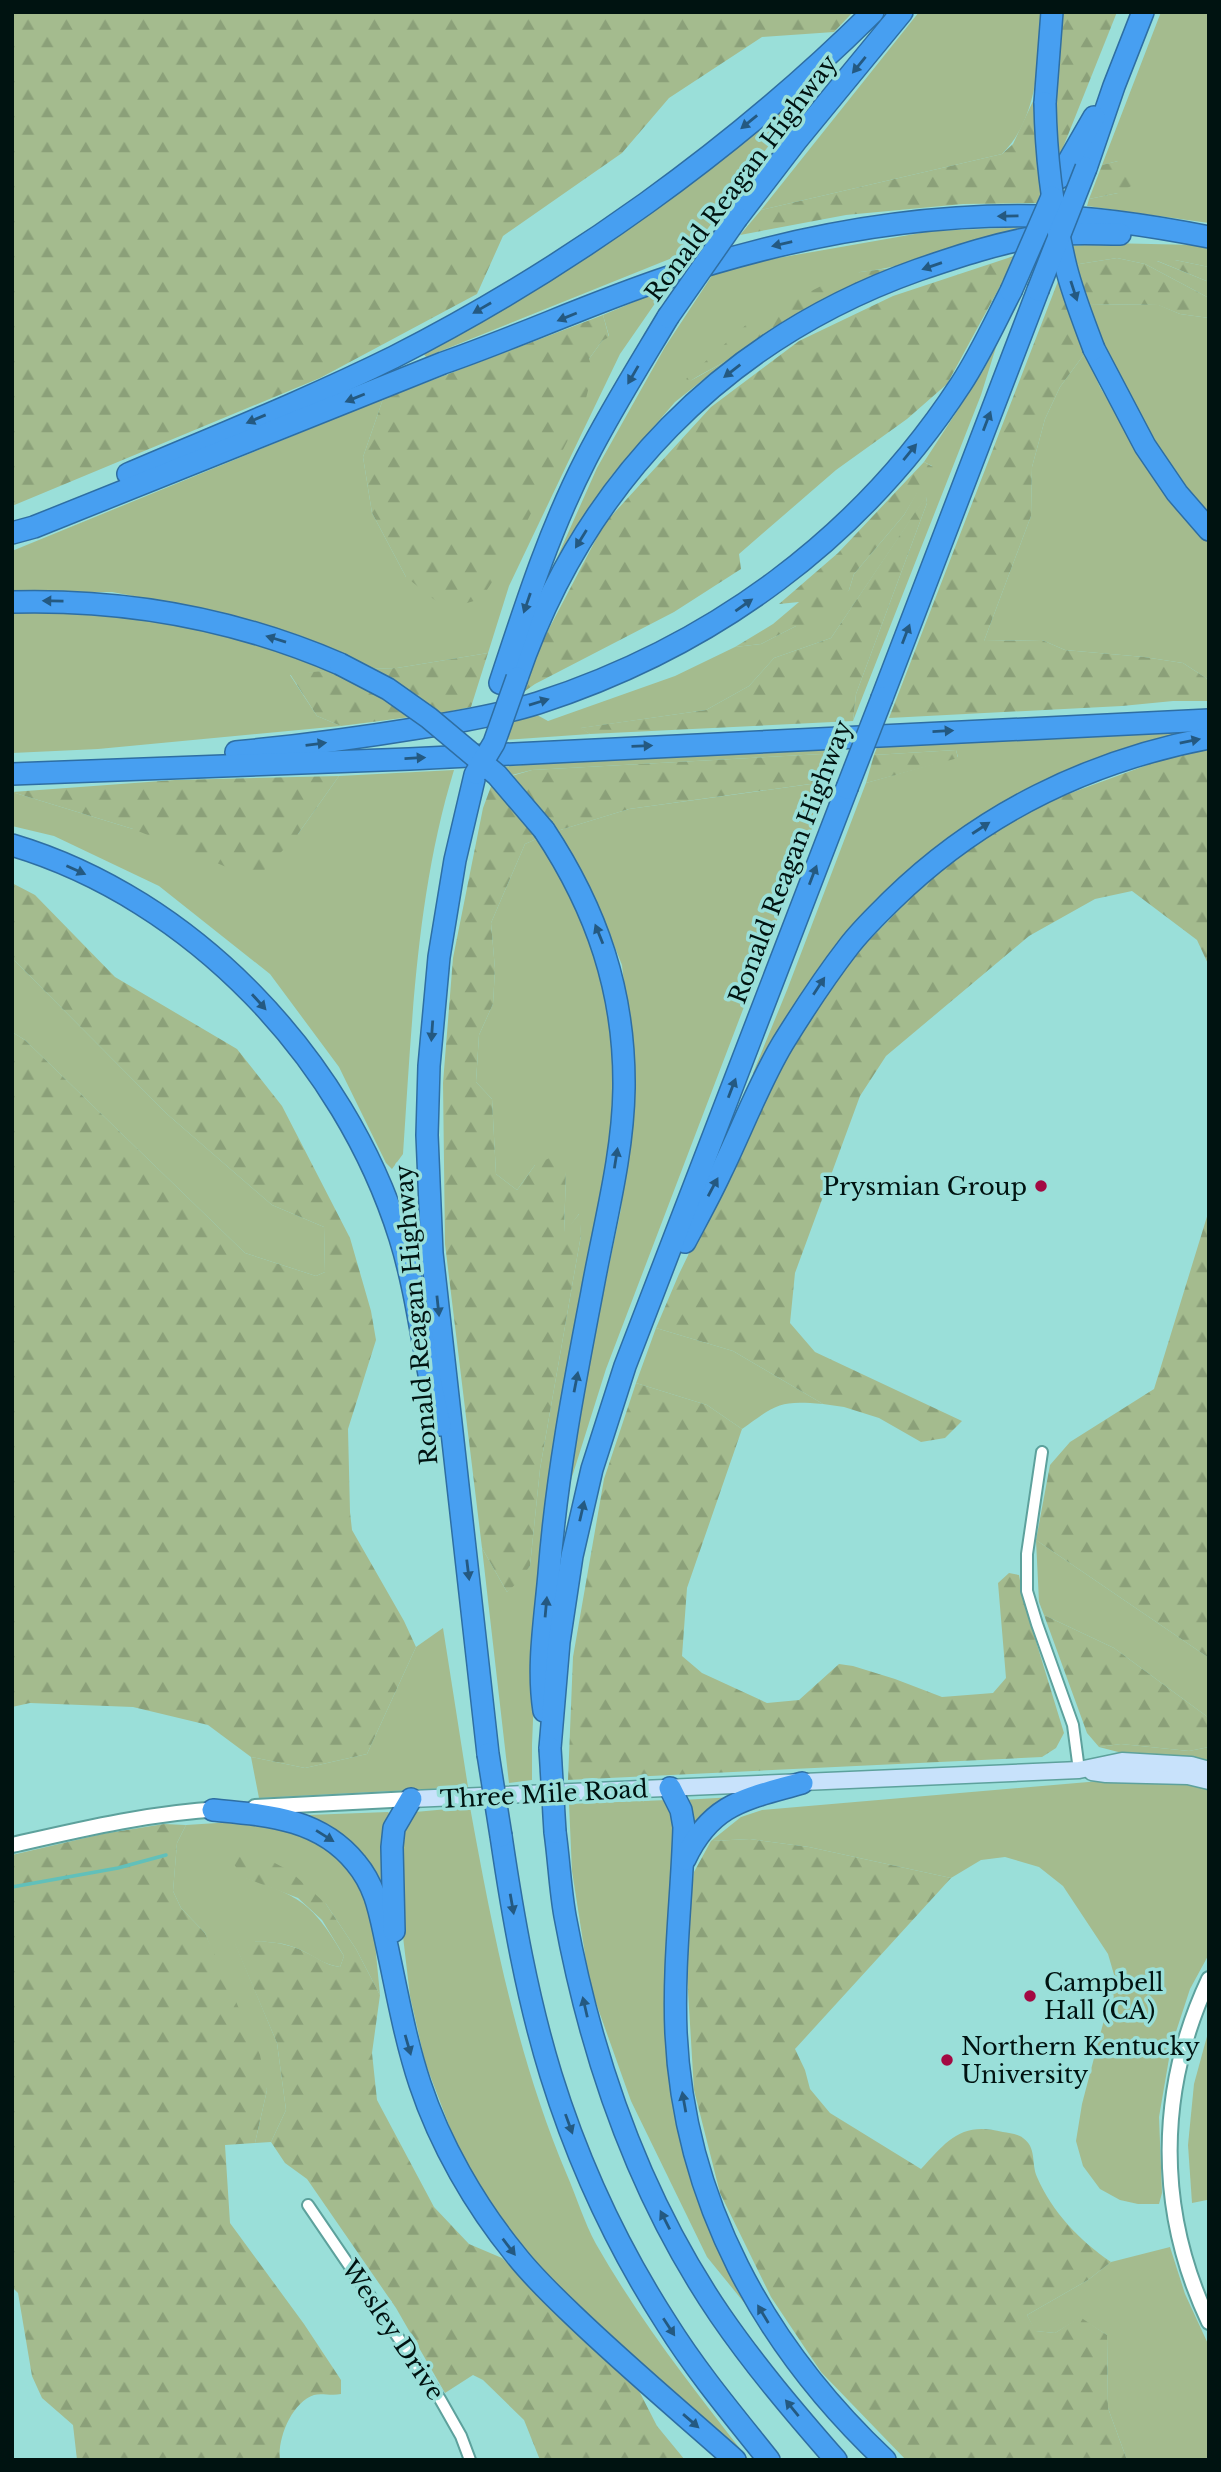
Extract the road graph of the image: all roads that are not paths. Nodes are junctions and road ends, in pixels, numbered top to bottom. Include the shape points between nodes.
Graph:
1 (873, 12) edge
2 (902, 12) edge
3 (1052, 12) edge
4 (1143, 12) edge
5 (1114, 86) junction
6 (1200, 235) edge
7 (12, 526) edge
8 (1209, 530) edge
9 (12, 533) edge
10 (12, 602) edge
11 (508, 681) junction
12 (1209, 720) edge
13 (1209, 738) edge
14 (127, 769) junction
15 (12, 774) edge
16 (12, 845) edge
17 (637, 1334) junction
18 (1042, 1452) dead end
19 (459, 1502) junction
20 (550, 1748) junction
21 (1079, 1770) junction
22 (1209, 1770) edge
23 (1209, 1781) edge
24 (802, 1783) junction
25 (670, 1788) junction
26 (411, 1799) junction
27 (213, 1810) junction
28 (12, 1845) edge
29 (683, 1864) junction
30 (394, 1978) junction
31 (1209, 1979) edge
32 (308, 2205) dead end
33 (1209, 2322) edge
34 (470, 2460) edge
35 (735, 2460) edge
36 (769, 2460) edge
37 (836, 2460) edge
38 (885, 2460) edge

1 -> 7 highway via 778,99 673,183 506,294 313,396
2 -> 11 highway, Ronald Reagan Highway, bridge via 737,218 668,317 614,408 542,556
3 -> 8 highway, bridge via 1045,103 1048,165 1067,270 1094,349 1144,446
4 - 5 highway, Ronald Reagan Highway
14 -> 5 highway, bridge via 184,757 372,737 536,704 615,675 730,615 821,545 859,509 899,467 961,383 1011,291 1070,156
17 -> 5 highway, Ronald Reagan Highway, bridge
6 -> 9 highway via 1136,224 1016,216 918,223 781,244 663,279
6 -> 11 highway via 1044,235 975,250 886,282 775,340 687,408 619,483 556,583
20 -> 10 highway, bridge via 540,1681 552,1538 570,1408 617,1156 624,1089 622,1032 603,945 583,895 544,830 497,775 388,689 340,664 293,645 190,616 107,604
11 -> 19 highway, Ronald Reagan Highway, bridge via 475,775 455,860 439,957 428,1098 432,1253
14 -> 12 highway
17 -> 13 highway via 782,1045 827,974 876,915 950,851 1043,792 1117,761
14 - 15 highway
16 -> 19 highway via 109,886 188,937 257,998 323,1080 368,1157 400,1238
20 -> 17 highway, Ronald Reagan Highway via 559,1642 580,1516
18 - 21 street via 1027,1554 1027,1591 1073,1725
19 -> 36 highway, Ronald Reagan Highway, bridge via 501,1836 519,1945 551,2077 591,2179 631,2262 687,2355
37 -> 20 highway, bridge via 719,2314 650,2190 621,2121 588,2023 565,1913
21 - 22 main road, Three Mile Road via 1122,1761
21 - 23 main road, Three Mile Road
21 - 24 main road, Three Mile Road
24 - 25 main road, Three Mile Road
24 - 29 highway via 728,1807 702,1829
25 - 26 main road, Three Mile Road
25 - 29 highway via 684,1827
26 - 27 street, Three Mile Road
26 - 30 highway via 394,1828 392,1847
27 - 28 street, Three Mile Road via 120,1820
27 -> 30 highway via 299,1822 339,1845 368,1877 378,1901
38 -> 29 highway via 802,2371 764,2316 731,2255 707,2192 691,2140 676,2036
30 -> 35 highway via 420,2085 446,2146 514,2254 619,2358
31 - 33 street via 1178,2065 1170,2162 1179,2240
32 - 34 street, Wesley Drive via 440,2399

